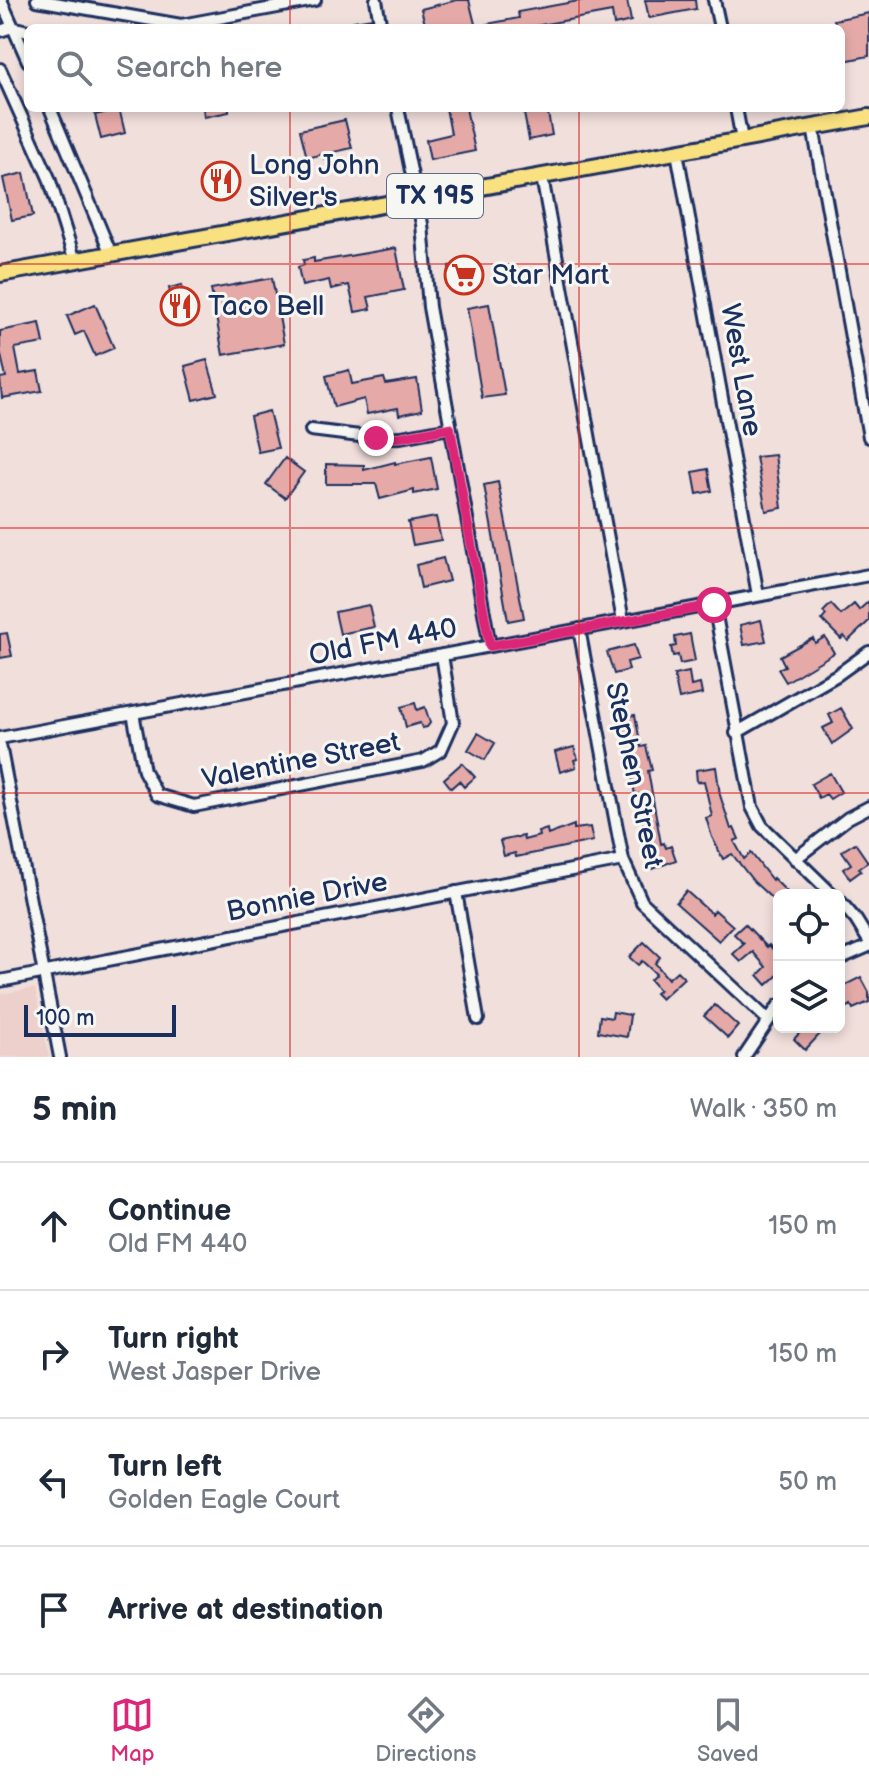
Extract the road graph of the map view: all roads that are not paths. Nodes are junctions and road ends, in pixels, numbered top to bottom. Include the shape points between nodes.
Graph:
1 (1, 0) edge
2 (37, 0) edge
3 (315, 0) edge
4 (376, 0) edge
5 (714, 0) edge
6 (175, 24) edge
7 (186, 24) edge
8 (380, 24) edge
9 (719, 24) edge
10 (12, 27) junction
11 (24, 30) edge
12 (0, 31) edge
13 (24, 52) edge
14 (0, 69) edge
15 (52, 112) edge
16 (399, 112) edge
17 (737, 112) edge
18 (869, 117) edge
19 (813, 127) junction
20 (742, 140) junction
21 (677, 152) junction
22 (542, 177) junction
23 (418, 199) junction
24 (111, 254) junction
25 (75, 261) junction
26 (0, 274) edge
27 (450, 428) junction
28 (311, 430) dead end
29 (869, 437) edge
30 (869, 575) edge
31 (758, 595) junction
32 (714, 605) junction
33 (623, 621) junction
34 (579, 629) junction
35 (490, 646) junction
36 (869, 652) edge
37 (442, 655) junction
38 (133, 713) junction
39 (736, 733) junction
40 (0, 738) edge
41 (0, 745) edge
42 (869, 807) edge
43 (795, 859) junction
44 (623, 860) junction
45 (827, 889) edge
46 (456, 892) junction
47 (845, 909) edge
48 (869, 943) edge
49 (845, 956) edge
50 (43, 973) junction
51 (0, 981) edge
52 (773, 1012) edge
53 (478, 1019) dead end
54 (767, 1019) junction
55 (60, 1057) edge
56 (744, 1057) edge

1 - 10 street
2 - 6 street
3 - 7 street
4 - 8 street
5 - 9 street
10 - 11 street
10 - 12 street
10 - 13 street
14 - 25 street via 49,178
15 - 24 street
16 - 23 street
17 - 20 street
18 - 19 highway, TX 195
19 - 20 highway, TX 195
19 - 29 street
20 - 21 highway, TX 195
21 - 22 highway, TX 195
21 - 31 street, West Lane
22 - 23 highway, TX 195
22 - 33 street
23 - 24 highway, TX 195
23 - 27 street via 429,307
24 - 25 highway, TX 195
25 - 26 highway, TX 195
27 - 28 street via 376,438
27 - 35 street
30 - 31 street, Old FM 440
31 - 32 street, Old FM 440
32 - 33 street, Old FM 440
32 - 39 street
33 - 34 street, Old FM 440
34 - 35 street, Old FM 440
34 - 44 street, Stephen Street
35 - 37 street, Old FM 440
36 - 39 street
37 - 38 street, Old FM 440
37 - 38 street, Valentine Street via 453,723 441,750 423,761 194,806 157,795 144,771
38 - 40 street, Old FM 440
39 - 43 street via 752,807 762,826
41 - 50 street
42 - 43 street
43 - 45 street
44 - 46 street, Bonnie Drive
44 - 54 street, Stephen Street via 642,902
46 - 50 street, Bonnie Drive
46 - 53 street
47 - 48 street
48 - 49 street
50 - 51 street, Bonnie Drive
50 - 55 street
52 - 54 street
54 - 56 street

